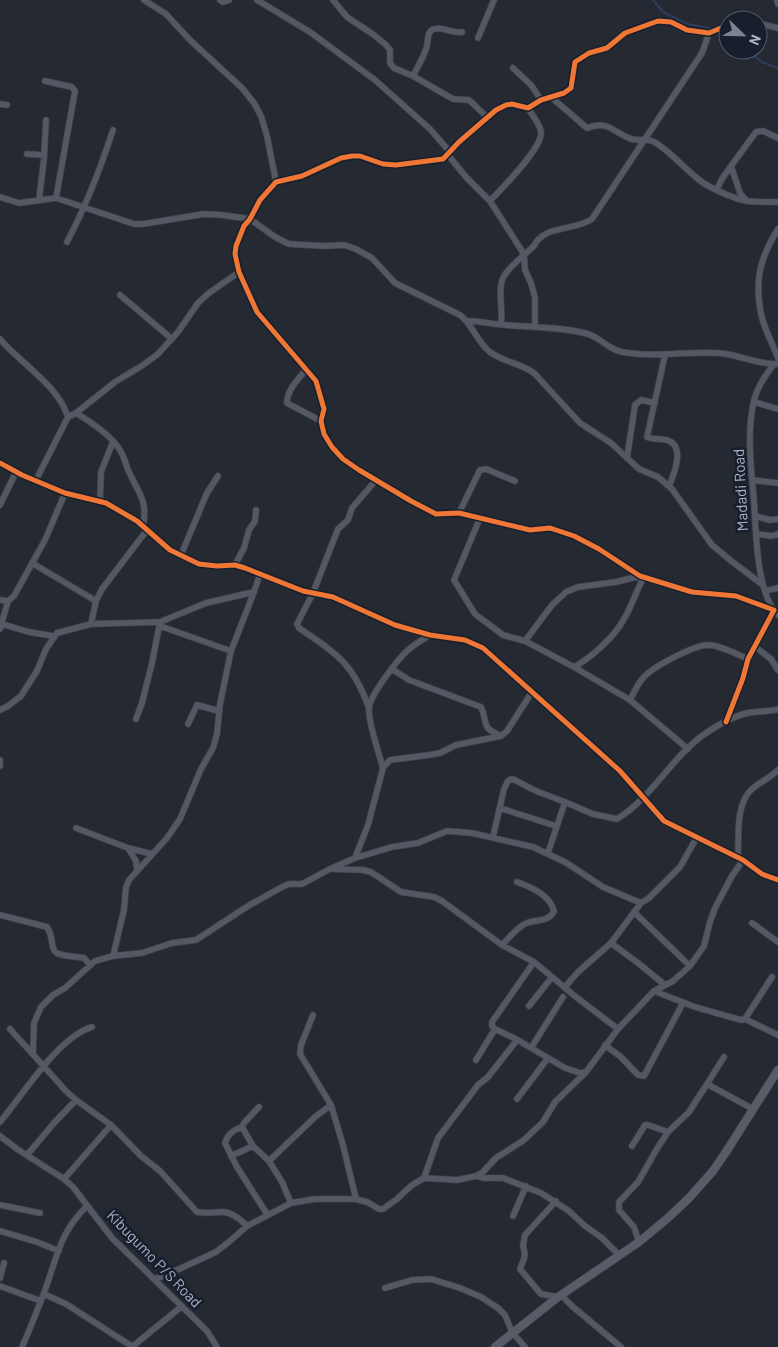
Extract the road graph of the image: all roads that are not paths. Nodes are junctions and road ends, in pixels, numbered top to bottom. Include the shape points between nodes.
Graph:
1 (144, 0) edge
2 (220, 0) edge
3 (229, 0) edge
4 (257, 0) edge
5 (333, 0) edge
6 (494, 0) edge
7 (777, 0) edge
8 (778, 4) edge
9 (718, 29) edge
10 (462, 32) dead end
11 (709, 33) junction
12 (478, 38) dead end
13 (513, 68) dead end
14 (413, 76) junction
15 (46, 81) dead end
16 (550, 97) junction
17 (541, 100) junction
18 (528, 108) junction
19 (487, 116) junction
20 (46, 120) dead end
21 (113, 130) dead end
22 (778, 138) edge
23 (643, 140) junction
24 (449, 153) junction
25 (27, 154) dead end
26 (44, 155) junction
27 (732, 166) junction
28 (276, 182) junction
29 (717, 189) junction
30 (0, 197) edge
31 (56, 198) junction
32 (39, 200) junction
33 (746, 200) junction
34 (490, 201) junction
35 (778, 202) edge
36 (85, 208) junction
37 (250, 219) junction
38 (778, 229) edge
39 (67, 242) dead end
40 (524, 256) junction
41 (239, 272) junction
42 (120, 295) dead end
43 (467, 320) junction
44 (501, 324) junction
45 (535, 327) junction
46 (0, 339) edge
47 (172, 339) junction
48 (665, 355) junction
49 (778, 358) edge
50 (776, 364) edge
51 (306, 370) junction
52 (754, 402) junction
53 (655, 404) junction
54 (778, 409) edge
55 (76, 413) junction
56 (68, 417) junction
57 (321, 421) junction
58 (113, 442) junction
59 (627, 458) junction
60 (0, 463) edge
61 (16, 472) junction
62 (218, 476) dead end
63 (36, 480) junction
64 (376, 480) junction
65 (752, 480) junction
66 (514, 481) dead end
67 (778, 483) edge
68 (669, 486) junction
69 (65, 493) junction
70 (100, 502) junction
71 (0, 505) edge
72 (256, 510) dead end
73 (460, 514) junction
74 (755, 516) junction
75 (480, 518) junction
76 (778, 519) edge
77 (145, 528) junction
78 (756, 534) junction
79 (778, 534) edge
80 (181, 555) junction
81 (32, 563) junction
82 (235, 565) junction
83 (260, 574) junction
84 (642, 576) junction
85 (764, 588) junction
86 (778, 588) edge
87 (254, 592) junction
88 (313, 593) junction
89 (0, 600) edge
90 (8, 601) junction
91 (96, 601) junction
92 (776, 613) edge
93 (91, 624) junction
94 (160, 624) junction
95 (1, 627) edge
96 (430, 635) junction
97 (54, 636) junction
98 (525, 641) junction
99 (754, 646) junction
100 (231, 652) junction
101 (748, 659) junction
102 (574, 667) junction
103 (392, 670) junction
104 (778, 670) edge
105 (532, 692) junction
106 (630, 700) junction
107 (369, 708) junction
108 (778, 709) edge
109 (0, 710) edge
110 (218, 711) junction
111 (136, 719) dead end
112 (726, 722) junction
113 (188, 724) dead end
114 (501, 736) junction
115 (688, 749) junction
116 (0, 760) edge
117 (0, 766) edge
118 (383, 768) junction
119 (778, 770) edge
120 (643, 796) junction
121 (565, 802) junction
122 (500, 808) junction
123 (556, 826) junction
124 (76, 828) dead end
125 (492, 837) junction
126 (698, 837) junction
127 (128, 848) junction
128 (548, 853) junction
129 (152, 854) junction
130 (356, 858) junction
131 (740, 859) junction
132 (330, 869) junction
133 (137, 870) junction
134 (778, 880) edge
135 (517, 882) dead end
136 (641, 903) junction
137 (634, 912) junction
138 (0, 915) edge
139 (752, 923) dead end
140 (778, 942) edge
141 (611, 944) junction
142 (502, 945) junction
143 (114, 956) junction
144 (534, 962) junction
145 (90, 965) junction
146 (690, 966) junction
147 (552, 977) junction
148 (772, 977) dead end
149 (665, 985) junction
150 (565, 987) junction
151 (654, 991) junction
152 (563, 997) dead end
153 (684, 1004) junction
154 (529, 1006) dead end
155 (313, 1015) dead end
156 (745, 1019) junction
157 (92, 1027) dead end
158 (10, 1029) dead end
159 (495, 1029) junction
160 (618, 1029) junction
161 (778, 1034) edge
162 (517, 1040) junction
163 (605, 1045) junction
164 (531, 1048) junction
165 (33, 1053) junction
166 (724, 1057) dead end
167 (548, 1058) junction
168 (476, 1060) dead end
169 (43, 1066) junction
170 (778, 1070) edge
171 (586, 1072) junction
172 (707, 1084) junction
173 (517, 1099) dead end
174 (76, 1100) junction
175 (331, 1104) junction
176 (259, 1107) dead end
177 (754, 1109) junction
178 (0, 1122) edge
179 (111, 1125) junction
180 (242, 1127) junction
181 (668, 1132) junction
182 (0, 1136) edge
183 (253, 1146) junction
184 (632, 1146) dead end
185 (27, 1155) junction
186 (231, 1156) junction
187 (269, 1161) junction
188 (476, 1176) junction
189 (424, 1178) junction
190 (64, 1179) junction
191 (526, 1186) junction
192 (356, 1199) junction
193 (556, 1201) junction
194 (291, 1202) junction
195 (0, 1205) edge
196 (87, 1206) junction
197 (40, 1213) dead end
198 (267, 1214) junction
199 (514, 1216) dead end
200 (247, 1226) junction
201 (0, 1231) edge
202 (638, 1242) junction
203 (59, 1251) junction
204 (620, 1255) junction
205 (4, 1263) dead end
206 (0, 1278) edge
207 (154, 1279) junction
208 (0, 1286) edge
209 (385, 1288) dead end
210 (44, 1294) junction
211 (560, 1296) junction
212 (40, 1301) junction
213 (182, 1306) junction
214 (512, 1332) junction
215 (22, 1347) edge
216 (133, 1347) edge
217 (217, 1347) edge
218 (495, 1347) edge
219 (525, 1347) edge
220 (621, 1347) edge

1 - 28 street via 166,14 254,103 267,136
2 - 3 street
4 - 24 street via 310,32 375,80 430,129
5 - 14 street via 347,17 386,45 392,66
6 - 12 street
7 - 8 street
9 - 11 street
10 - 14 street via 432,29
11 - 16 street via 687,30 666,21 625,33 607,48 588,53 575,62 571,88
11 - 23 street via 702,52
13 - 17 street
14 - 19 street via 453,99 469,100
15 - 31 street via 72,87 75,91
16 - 17 street
16 - 23 street via 587,128 602,125 630,139
17 - 18 street
18 - 19 street via 506,105
18 - 34 street via 539,127 539,141 519,171
19 - 24 street
20 - 26 street
21 - 36 street
22 - 27 street via 763,131 756,132
23 - 29 street via 660,146 703,183
23 - 40 street via 592,219 586,224 546,233
24 - 28 street via 442,159 396,165 352,156 302,176
24 - 34 street via 466,177
25 - 26 street
26 - 32 street
27 - 29 street
27 - 33 street via 740,193
28 - 37 street via 260,200
29 - 33 street
30 - 32 street via 19,203
31 - 32 street
31 - 36 street
33 - 35 street
34 - 40 street
36 - 37 street via 134,224 204,214
36 - 39 street
37 - 41 street via 236,246
37 - 43 street via 289,244 344,245 356,249 376,262 396,283
38 - 49 street via 763,258 758,288 763,319
40 - 44 street via 502,278
40 - 45 street via 534,298
41 - 47 street via 209,293
41 - 51 street via 257,312
42 - 47 street
43 - 44 street
43 - 59 street via 482,346 534,373 580,423
44 - 45 street
45 - 48 street via 591,335 616,351
46 - 56 street via 47,385
47 - 55 street via 143,366 115,382
48 - 50 street via 719,353
48 - 53 street
50 - 52 street, Madadi Road via 760,382
51 - 57 street via 316,381 324,409
51 - 57 street via 295,381 287,403
52 - 54 street
52 - 65 street, Madadi Road via 750,423
53 - 59 street via 641,400 635,404
53 - 68 street via 647,437 666,440 674,445 678,454
55 - 56 street
55 - 58 street
56 - 63 street
57 - 64 street via 324,434 338,453
58 - 70 street via 101,472
58 - 77 street via 123,454 128,472 143,500
59 - 68 street
60 - 61 street
61 - 63 street
61 - 71 street
62 - 80 street
63 - 69 street
64 - 73 street via 436,514
64 - 88 street via 338,529
65 - 67 street
65 - 74 street, Madadi Road
66 - 73 street via 486,469 480,470
68 - 85 street via 712,544
69 - 70 street
69 - 81 street
70 - 77 street
72 - 82 street via 255,521
73 - 75 street
74 - 76 street
74 - 78 street, Madadi Road
75 - 84 street via 530,530 550,528 574,536
75 - 98 street via 454,580 476,614 503,635
77 - 80 street via 170,550
77 - 91 street
78 - 79 street
78 - 85 street, Madadi Road
80 - 82 street via 199,564
81 - 90 street
81 - 91 street
82 - 83 street
83 - 87 street
83 - 88 street
84 - 92 street via 692,592 736,596
84 - 98 street via 566,592
84 - 102 street via 624,621 581,664
85 - 86 street
85 - 92 street, Madadi Road
87 - 94 street via 206,604
87 - 100 street
88 - 96 street via 333,597 395,625
88 - 107 street via 297,624 346,664 356,677
89 - 90 street
90 - 95 street
91 - 93 street
92 - 99 street
93 - 94 street
93 - 97 street
94 - 100 street
94 - 111 street
95 - 97 street
96 - 103 street via 406,652
96 - 105 street via 466,640 483,648
97 - 109 street via 20,696
98 - 102 street
99 - 101 street
99 - 104 street via 771,659
100 - 110 street
101 - 106 street via 706,645 678,655 652,670
101 - 112 street
102 - 106 street
103 - 107 street
103 - 114 street via 409,680 481,707 486,728
105 - 114 street
105 - 120 street via 620,771
106 - 115 street
107 - 118 street
108 - 112 street via 745,713
110 - 113 street via 197,705
110 - 129 street via 213,748 180,819
112 - 115 street via 704,734
114 - 118 street via 456,745 429,756 390,760
115 - 120 street
116 - 117 street
118 - 130 street
119 - 131 street via 751,790 740,812
120 - 121 street via 616,819 593,814
120 - 126 street via 664,821
121 - 122 street via 511,779 504,789
121 - 123 street
122 - 123 street
122 - 125 street
123 - 128 street
124 - 127 street
125 - 128 street
125 - 130 street via 447,831 418,843
126 - 131 street
126 - 136 street via 680,866 650,898
127 - 129 street
127 - 133 street
128 - 136 street via 603,887
129 - 133 street
130 - 132 street
131 - 134 street
131 - 146 street via 715,908 704,946
132 - 142 street via 371,872 401,892 434,896
132 - 143 street via 308,882 282,887 196,940
133 - 143 street via 126,887
135 - 142 street via 544,896 554,911 546,919 521,926
136 - 137 street
137 - 141 street
137 - 146 street
138 - 145 street via 47,927 58,954 84,958
139 - 140 street
141 - 149 street
141 - 150 street
142 - 144 street
143 - 145 street
144 - 147 street
144 - 159 street via 492,1022
145 - 165 street via 41,1007 34,1023
146 - 149 street
147 - 150 street
147 - 154 street
148 - 156 street
149 - 151 street
150 - 160 street
151 - 153 street
151 - 160 street
152 - 164 street
153 - 156 street
153 - 163 street via 644,1076 638,1075
155 - 175 street via 300,1054
156 - 161 street
157 - 169 street via 73,1036
158 - 165 street
159 - 162 street
159 - 168 street
160 - 163 street
162 - 164 street
162 - 189 street via 438,1138
163 - 171 street
164 - 167 street
165 - 169 street
166 - 172 street
167 - 171 street via 565,1068
167 - 173 street
169 - 174 street
169 - 178 street
170 - 177 main road
171 - 188 street via 555,1102 531,1134
172 - 177 street
172 - 181 street via 689,1112
174 - 179 street
174 - 185 street
175 - 187 street
175 - 192 street
176 - 180 street
177 - 202 main road via 713,1171 670,1217
179 - 190 street
179 - 200 street via 160,1171 197,1212 232,1214
180 - 183 street
180 - 186 street via 226,1139
181 - 184 street via 645,1126
181 - 202 street via 638,1182 619,1202 619,1210 634,1228
182 - 185 street, Kibugumo P/S Road
183 - 186 street
183 - 187 street
185 - 190 street, Kibugumo P/S Road
186 - 198 street
187 - 194 street
188 - 189 street via 457,1180
188 - 191 street via 503,1178
189 - 192 street via 383,1208
190 - 196 street, Kibugumo P/S Road
191 - 193 street
191 - 199 street
192 - 194 street
193 - 204 street
193 - 211 street via 525,1235 525,1254 520,1269 541,1294
194 - 198 street
195 - 197 street
196 - 203 street via 74,1218
196 - 207 street, Kibugumo P/S Road via 112,1238
198 - 200 street
200 - 207 street via 216,1252
201 - 203 street
202 - 204 main road
203 - 210 street
204 - 211 main road
205 - 206 street
207 - 213 street, Kibugumo P/S Road
208 - 212 street
209 - 214 street via 412,1280 431,1279 453,1285 498,1308 505,1315
210 - 212 street
210 - 216 street via 66,1304
211 - 214 main road
211 - 220 street
212 - 215 street
213 - 216 street
213 - 217 street, Kibugumo P/S Road via 207,1331
214 - 218 main road
214 - 219 street

